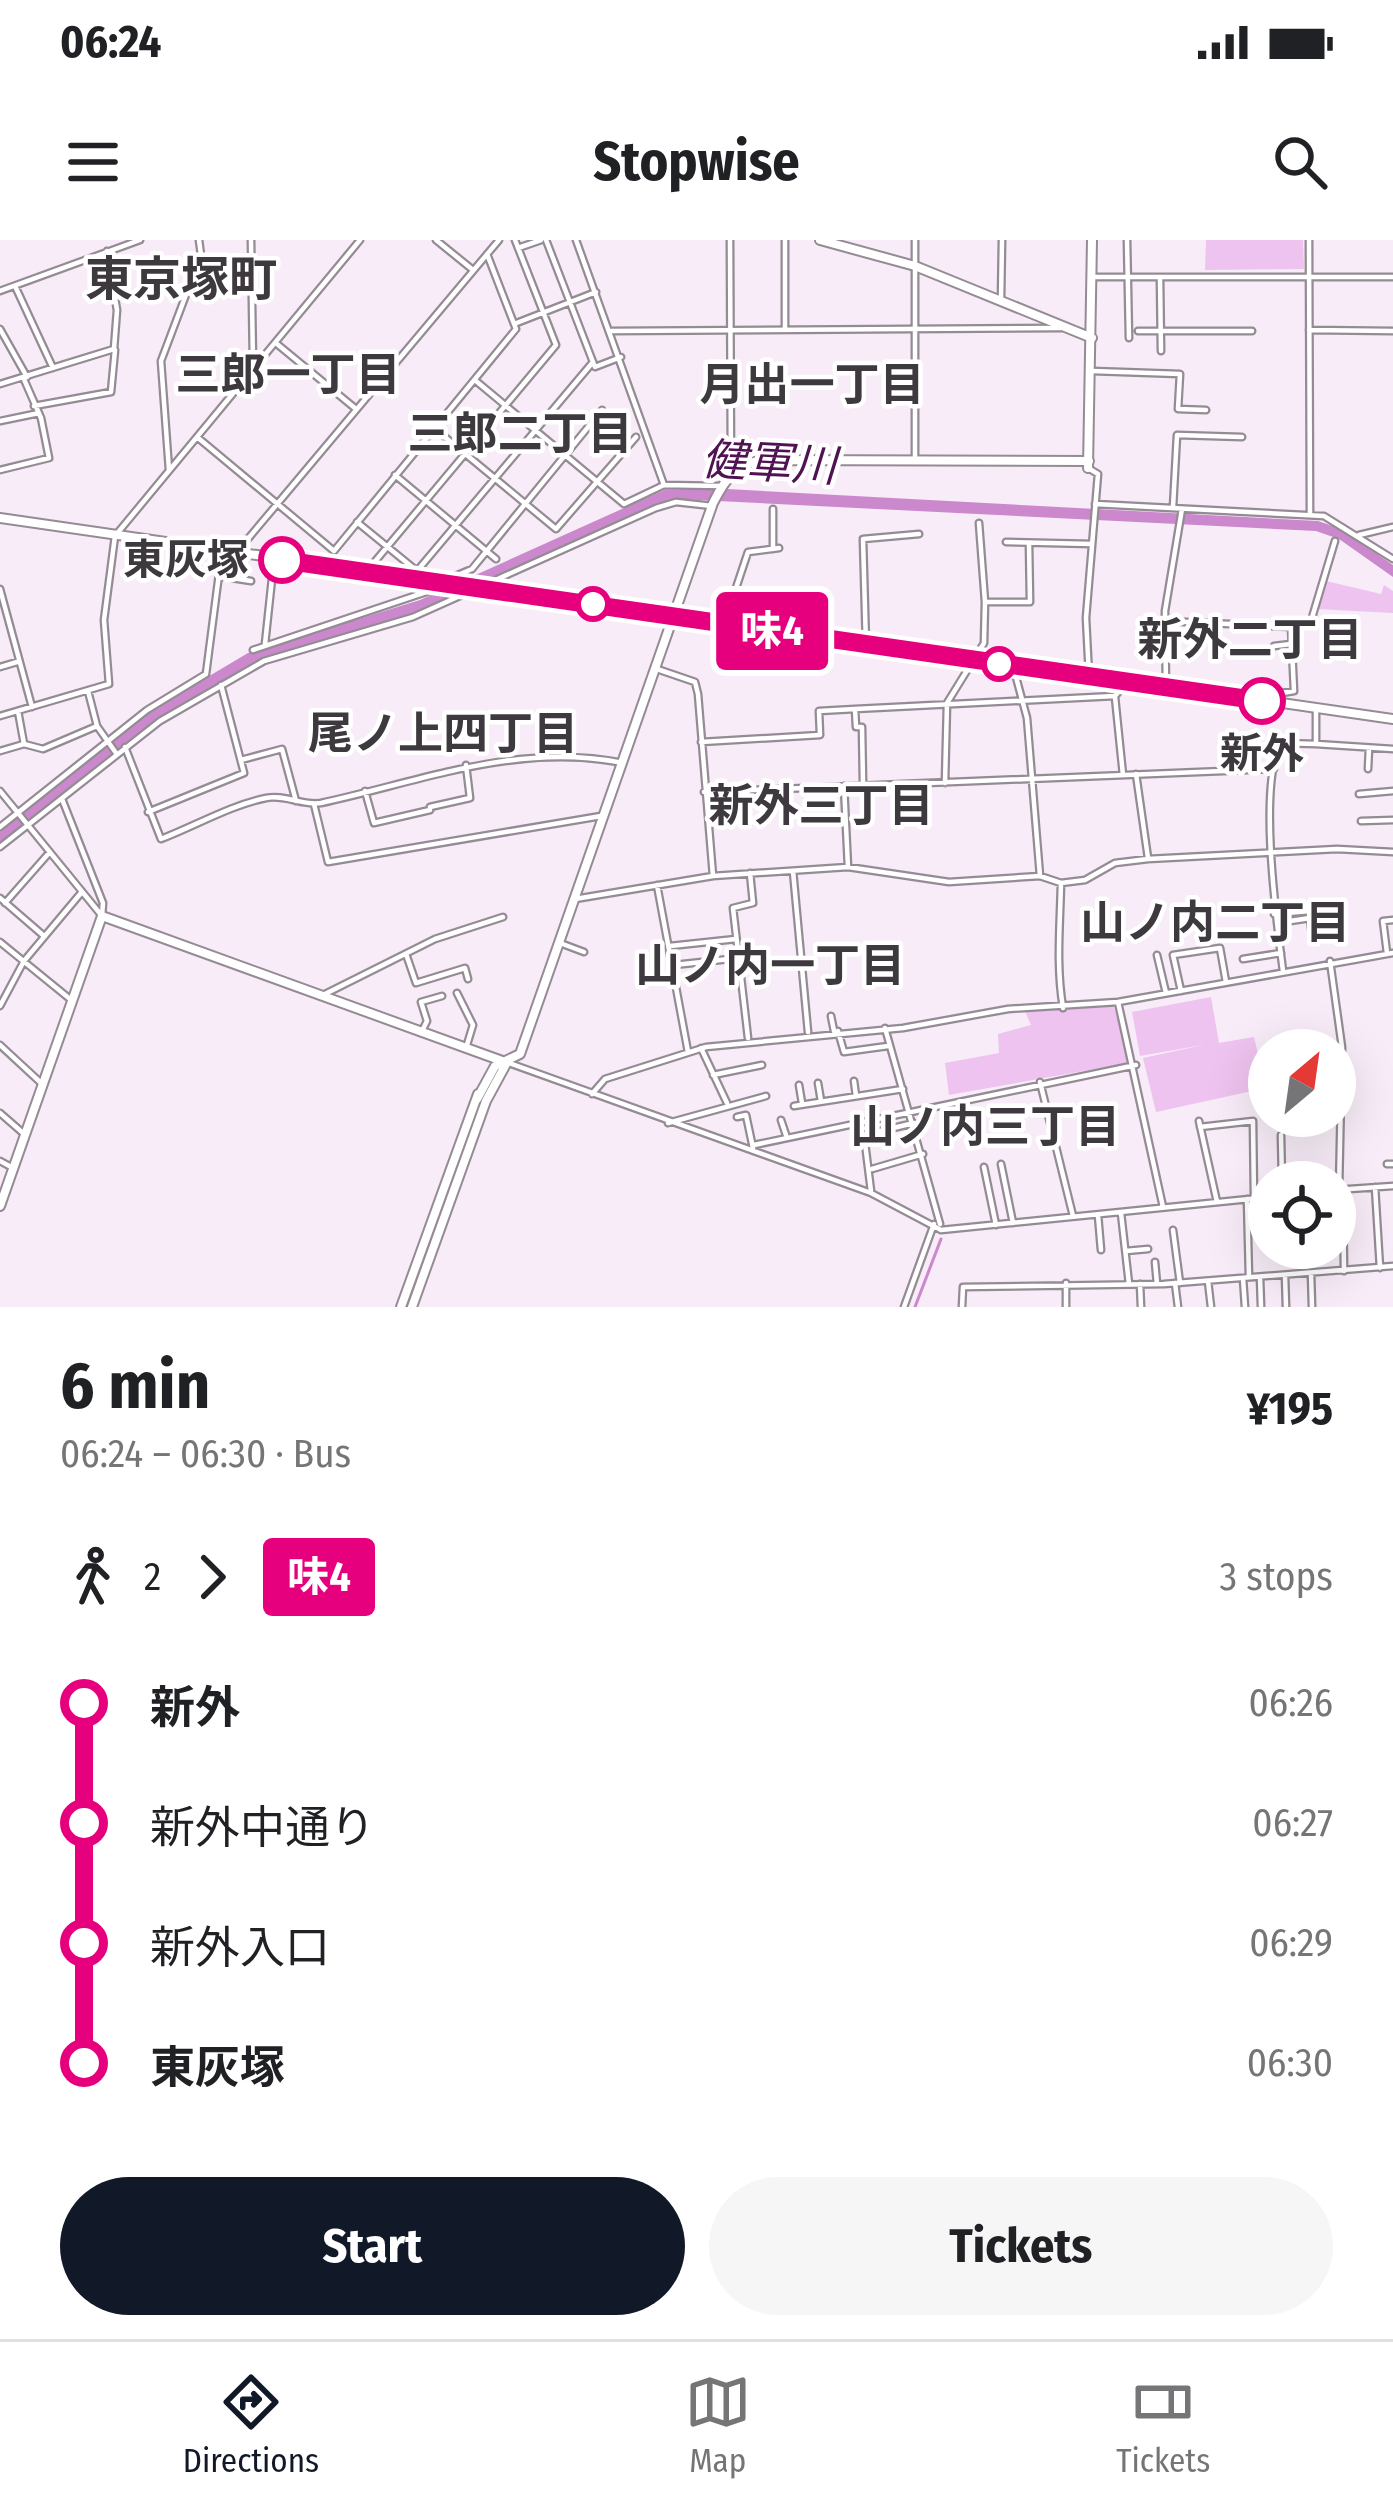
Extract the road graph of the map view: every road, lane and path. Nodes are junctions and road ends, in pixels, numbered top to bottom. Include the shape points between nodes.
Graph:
1 (140, 240) edge
2 (200, 240) edge
3 (251, 240) edge
4 (361, 240) edge
5 (436, 240) edge
6 (499, 240) edge
7 (515, 240) edge
8 (543, 240) edge
9 (576, 240) edge
10 (730, 240) edge
11 (785, 240) edge
12 (820, 240) edge
13 (915, 240) edge
14 (1002, 240) edge
15 (1092, 240) edge
16 (1127, 240) edge
17 (1309, 240) edge
18 (518, 248) junction
19 (107, 251) junction
20 (487, 254) junction
21 (915, 266) junction
22 (473, 271) junction
23 (1092, 277) junction
24 (1393, 277) edge
25 (1127, 278) junction
26 (1160, 278) junction
27 (1309, 278) junction
28 (15, 285) junction
29 (0, 292) edge
30 (596, 292) junction
31 (1001, 300) junction
32 (570, 302) junction
33 (543, 312) junction
34 (514, 323) junction
35 (1065, 327) junction
36 (0, 329) edge
37 (785, 330) junction
38 (916, 330) junction
39 (1310, 330) junction
40 (611, 331) junction
41 (731, 331) junction
42 (1138, 331) dead end
43 (1252, 331) dead end
44 (1393, 331) edge
45 (1160, 332) junction
46 (1092, 338) junction
47 (1129, 338) dead end
48 (275, 343) junction
49 (115, 347) junction
50 (1161, 351) dead end
51 (621, 357) junction
52 (593, 362) junction
53 (53, 368) junction
54 (252, 368) junction
55 (1092, 371) junction
56 (25, 377) junction
57 (475, 380) junction
58 (0, 384) edge
59 (504, 405) junction
60 (34, 406) junction
61 (356, 410) junction
62 (602, 410) dead end
63 (1206, 410) dead end
64 (39, 413) junction
65 (0, 421) edge
66 (434, 428) junction
67 (535, 430) junction
68 (197, 437) junction
69 (636, 437) dead end
70 (1243, 437) dead end
71 (465, 453) junction
72 (564, 455) junction
73 (915, 460) junction
74 (1091, 468) junction
75 (0, 470) edge
76 (169, 470) junction
77 (731, 474) junction
78 (395, 475) junction
79 (495, 478) junction
80 (598, 483) junction
81 (664, 485) junction
82 (721, 487) junction
83 (425, 500) junction
84 (524, 502) junction
85 (1095, 504) junction
86 (278, 505) junction
87 (712, 505) junction
88 (773, 508) dead end
89 (1173, 508) junction
90 (1182, 509) junction
91 (1310, 515) junction
92 (0, 518) edge
93 (357, 522) junction
94 (979, 524) dead end
95 (456, 525) junction
96 (1393, 527) edge
97 (919, 534) dead end
98 (1358, 535) junction
99 (115, 536) junction
100 (1335, 541) dead end
101 (1006, 542) dead end
102 (1029, 543) junction
103 (1092, 544) junction
104 (387, 546) junction
105 (486, 550) junction
106 (222, 551) junction
107 (236, 553) junction
108 (274, 559) junction
109 (496, 559) dead end
110 (1393, 560) edge
111 (367, 571) junction
112 (415, 574) junction
113 (219, 576) junction
114 (251, 581) dead end
115 (448, 584) junction
116 (0, 589) edge
117 (482, 589) junction
118 (985, 602) junction
119 (674, 618) junction
120 (1165, 621) junction
121 (724, 624) junction
122 (1291, 627) junction
123 (265, 644) junction
124 (1292, 644) junction
125 (866, 645) junction
126 (1274, 646) dead end
127 (253, 650) dead end
128 (973, 659) junction
129 (20, 661) junction
130 (1013, 666) junction
131 (0, 667) edge
132 (656, 669) junction
133 (1089, 676) junction
134 (1126, 682) junction
135 (221, 685) junction
136 (1166, 688) junction
137 (88, 691) junction
138 (1115, 696) junction
139 (1246, 699) junction
140 (1024, 700) junction
141 (947, 703) junction
142 (32, 707) junction
143 (1316, 709) junction
144 (855, 710) junction
145 (18, 711) junction
146 (0, 716) edge
147 (1393, 719) edge
148 (97, 726) junction
149 (107, 741) junction
150 (701, 742) junction
151 (24, 744) junction
152 (1316, 744) junction
153 (125, 747) junction
154 (1370, 748) junction
155 (1393, 749) edge
156 (0, 751) edge
157 (116, 753) junction
158 (241, 760) junction
159 (622, 763) junction
160 (466, 765) junction
161 (1274, 769) junction
162 (1368, 769) dead end
163 (1136, 774) junction
164 (1123, 775) junction
165 (1028, 779) junction
166 (945, 783) junction
167 (844, 786) junction
168 (863, 786) junction
169 (365, 790) junction
170 (0, 791) edge
171 (1393, 791) edge
172 (704, 792) junction
173 (1359, 794) dead end
174 (62, 799) junction
175 (296, 801) junction
176 (314, 805) junction
177 (148, 812) junction
178 (18, 813) junction
179 (603, 815) junction
180 (1393, 820) edge
181 (1361, 821) dead end
182 (29, 826) junction
183 (0, 827) edge
184 (0, 847) edge
185 (1393, 852) edge
186 (49, 853) junction
187 (1272, 853) junction
188 (1148, 859) junction
189 (848, 867) junction
190 (793, 871) junction
191 (750, 873) junction
192 (713, 876) junction
193 (1040, 876) junction
194 (1061, 883) junction
195 (657, 885) junction
196 (81, 893) junction
197 (575, 899) junction
198 (3, 901) edge
199 (1322, 910) dead end
200 (1274, 914) junction
201 (102, 916) junction
202 (502, 917) dead end
203 (1393, 920) edge
204 (1277, 923) junction
205 (44, 936) junction
206 (1312, 936) dead end
207 (737, 938) junction
208 (0, 942) edge
209 (560, 943) junction
210 (670, 946) junction
211 (584, 952) dead end
212 (1281, 952) junction
213 (1390, 953) edge
214 (406, 954) junction
215 (1157, 955) dead end
216 (739, 958) junction
217 (1244, 958) dead end
218 (1330, 961) junction
219 (24, 962) junction
220 (674, 965) junction
221 (1283, 971) junction
222 (469, 979) dead end
223 (1226, 982) junction
224 (1181, 991) junction
225 (1166, 993) junction
226 (457, 994) dead end
227 (320, 996) junction
228 (442, 996) dead end
229 (73, 1001) junction
230 (1118, 1002) junction
231 (0, 1006) edge
232 (1063, 1008) junction
233 (831, 1016) dead end
234 (885, 1028) junction
235 (836, 1031) junction
236 (422, 1033) junction
237 (808, 1033) junction
238 (748, 1040) junction
239 (0, 1046) edge
240 (889, 1046) junction
241 (701, 1048) junction
242 (466, 1049) junction
243 (688, 1052) junction
244 (479, 1054) junction
245 (506, 1062) junction
246 (762, 1065) dead end
247 (1136, 1065) junction
248 (713, 1075) junction
249 (872, 1080) dead end
250 (854, 1081) dead end
251 (1040, 1082) junction
252 (818, 1083) dead end
253 (43, 1084) junction
254 (799, 1085) dead end
255 (903, 1089) junction
256 (592, 1094) junction
257 (874, 1094) junction
258 (766, 1096) dead end
259 (856, 1096) junction
260 (477, 1099) junction
261 (821, 1102) junction
262 (727, 1104) junction
263 (911, 1109) junction
264 (0, 1114) edge
265 (737, 1117) dead end
266 (782, 1120) dead end
267 (668, 1123) junction
268 (914, 1123) junction
269 (26, 1135) junction
270 (786, 1136) junction
271 (754, 1145) junction
272 (751, 1154) junction
273 (923, 1154) junction
274 (0, 1161) edge
275 (1252, 1161) edge
276 (1340, 1161) edge
277 (1001, 1164) dead end
278 (14, 1168) junction
279 (984, 1168) dead end
280 (872, 1169) junction
281 (1393, 1186) edge
282 (1375, 1187) junction
283 (1356, 1189) edge
284 (872, 1193) junction
285 (1248, 1199) edge
286 (1217, 1202) junction
287 (0, 1205) edge
288 (1163, 1207) junction
289 (1121, 1213) junction
290 (1098, 1215) junction
291 (1073, 1216) junction
292 (1013, 1223) junction
293 (938, 1225) junction
294 (996, 1225) junction
295 (1173, 1230) dead end
296 (1248, 1246) edge
297 (1148, 1249) dead end
298 (1101, 1250) dead end
299 (1126, 1251) junction
300 (1155, 1262) dead end
301 (1393, 1266) edge
302 (1380, 1268) junction
303 (1344, 1271) joint
304 (1311, 1274) junction
305 (1285, 1275) junction
306 (1260, 1277) junction
307 (1246, 1278) junction
308 (1208, 1281) junction
309 (1066, 1283) junction
310 (1178, 1283) junction
311 (1129, 1284) junction
312 (1140, 1284) junction
313 (1157, 1284) junction
314 (1261, 1306) edge
315 (401, 1307) edge
316 (412, 1307) edge
317 (904, 1307) edge
318 (962, 1307) edge
319 (1066, 1307) edge
320 (1141, 1307) edge
321 (1178, 1307) edge
322 (1211, 1307) edge
323 (1245, 1307) edge
324 (1286, 1307) edge
325 (1312, 1307) edge

1 - 19 street
2 - 76 street via 161,361
3 - 54 street
4 - 48 street
5 - 22 street
6 - 20 street
7 - 18 street
8 - 18 street
8 - 32 street
9 - 30 street
10 - 41 street
11 - 37 street
12 - 21 street
13 - 21 street
14 - 31 street
15 - 23 street
16 - 25 street
17 - 27 street
18 - 33 street
19 - 28 street
19 - 49 street
20 - 22 street
20 - 34 street
21 - 31 street
21 - 38 street
22 - 61 street
23 - 25 street
23 - 46 street
24 - 27 street
25 - 26 street
25 - 47 street
26 - 27 street
26 - 45 street
27 - 39 street
28 - 29 street
28 - 53 street
30 - 32 street
30 - 40 street
31 - 35 street
32 - 33 street
32 - 52 street
33 - 34 street
33 - 59 street via 556,344
34 - 57 street
35 - 38 street
35 - 46 street
36 - 56 street
37 - 38 street
37 - 41 street
38 - 73 street
39 - 44 street
39 - 91 street
40 - 41 street
40 - 51 street
41 - 77 street
42 - 45 street
43 - 45 street
45 - 50 street
46 - 55 street
48 - 54 street
48 - 61 street
49 - 53 street
49 - 60 street via 111,392
51 - 52 street via 596,368
51 - 81 street
52 - 67 street
53 - 56 street
54 - 68 street
55 - 63 street via 1180,374 1178,409
55 - 74 street
56 - 58 street
56 - 60 street
57 - 59 street
57 - 66 street
59 - 67 street
59 - 71 street
60 - 64 street
61 - 86 street
62 - 72 street
64 - 65 street
64 - 75 street via 50,458
66 - 71 street
66 - 78 street
67 - 72 street
67 - 79 street
68 - 76 street
68 - 86 street
69 - 80 street
70 - 89 street via 1177,435
71 - 79 street
71 - 83 street
72 - 80 street
72 - 84 street
73 - 74 street
73 - 77 street via 751,460
74 - 85 street
76 - 99 street
77 - 82 street
78 - 83 street
78 - 93 street
79 - 84 street
79 - 95 street
80 - 81 street via 624,504
80 - 84 street via 561,528
81 - 82 street
82 - 87 street
83 - 95 street
83 - 104 street
84 - 105 street
85 - 89 street
85 - 103 street
86 - 93 street via 334,551
86 - 107 street
87 - 117 street via 656,508
87 - 119 street
88 - 121 street via 776,549 748,553
89 - 90 street
90 - 91 street
90 - 120 street
91 - 98 street
92 - 99 street
93 - 104 street
94 - 118 street
95 - 105 street
95 - 112 street
96 - 98 street
97 - 125 street via 863,539
98 - 110 street
99 - 106 street
99 - 137 street via 104,620 110,681
100 - 122 street via 1311,621
101 - 102 street
102 - 103 street
102 - 118 street via 1030,602
103 - 133 street
104 - 111 street
104 - 112 street
105 - 109 street
105 - 112 street via 453,577
106 - 107 street
106 - 113 street
107 - 108 street
108 - 111 street
108 - 123 street
111 - 112 street
112 - 115 street
113 - 114 street
113 - 149 street via 206,674
115 - 117 street
115 - 123 street
116 - 129 street
117 - 119 street
117 - 135 street via 263,661
118 - 128 street via 984,643
119 - 121 street
119 - 132 street
120 - 122 street
120 - 136 street
121 - 125 street
122 - 124 street
123 - 127 street
124 - 126 street
124 - 139 street via 1294,691
125 - 128 street
128 - 130 street
128 - 141 street
129 - 131 street
129 - 142 street
130 - 133 street
130 - 140 street
132 - 150 street via 695,682
132 - 159 street
133 - 134 street
134 - 136 street
134 - 138 street
135 - 153 street
135 - 158 street
136 - 139 street
137 - 142 street
137 - 148 street
138 - 140 street
138 - 164 street
139 - 143 street
140 - 141 street
140 - 165 street
141 - 144 street
141 - 166 street
142 - 145 street
143 - 147 street
143 - 152 street
144 - 150 street via 819,711 820,735
144 - 168 street
145 - 146 street
145 - 151 street
148 - 149 street
148 - 151 street via 43,748
149 - 157 street
149 - 178 street
150 - 172 street
151 - 156 street
152 - 154 street
152 - 161 street via 1282,743
153 - 157 street
153 - 177 street
154 - 155 street
154 - 162 street
157 - 174 street
158 - 175 street via 282,749
158 - 177 street via 244,773
159 - 160 street via 577,754
159 - 179 street
160 - 169 street
160 - 169 street via 470,798 374,823
161 - 163 street
161 - 187 street
163 - 164 street
163 - 188 street
164 - 165 street
165 - 166 street
165 - 193 street
166 - 168 street
167 - 168 street
167 - 172 street
167 - 189 street
169 - 176 street
170 - 178 street
171 - 173 street
172 - 192 street
174 - 182 street
174 - 201 street
175 - 176 street
175 - 177 street via 268,797 161,839
176 - 179 street via 328,862
178 - 182 street
178 - 183 street
179 - 197 street
180 - 181 street
182 - 184 street
182 - 186 street
185 - 187 street
186 - 196 street
186 - 198 street
187 - 188 street
187 - 200 street
188 - 194 street
189 - 190 street
189 - 193 street via 949,882
190 - 191 street
190 - 237 street
191 - 192 street
191 - 207 street via 753,903 734,908
192 - 195 street
193 - 194 street
194 - 232 street via 1055,960
195 - 197 street
195 - 210 street
196 - 201 street
196 - 205 street
197 - 209 street
198 - 205 street
199 - 200 street
200 - 204 street
201 - 227 street
201 - 229 street
202 - 214 street
203 - 213 street via 1383,921
204 - 206 street via 1310,918
204 - 212 street
205 - 219 street
207 - 210 street
207 - 216 street
208 - 219 street
209 - 211 street
209 - 245 street via 520,1054
210 - 220 street
212 - 217 street
212 - 221 street
213 - 218 street
214 - 222 street via 416,983 465,968
214 - 227 street
215 - 225 street
216 - 220 street
216 - 238 street
218 - 221 street
218 - 276 street via 1342,1046
219 - 229 street
219 - 231 street
220 - 243 street
221 - 223 street
223 - 224 street
223 - 224 street via 1220,948 1173,955
224 - 225 street
225 - 230 street
226 - 242 street via 472,1024
227 - 236 street
228 - 236 street via 421,1002
229 - 253 street
230 - 232 street
230 - 247 street
232 - 234 street
233 - 235 street
234 - 235 street
234 - 240 street
235 - 237 street
235 - 240 street via 844,1052
236 - 242 street
237 - 238 street
238 - 241 street
239 - 253 street
240 - 255 street
241 - 243 street
241 - 248 street
242 - 244 street
243 - 256 street via 605,1079
244 - 245 street
244 - 260 street via 487,1063
245 - 256 street
245 - 260 street via 495,1066
245 - 316 street
246 - 248 street
247 - 251 street
247 - 288 street
248 - 262 street
249 - 257 street
250 - 259 street
251 - 263 street
251 - 291 street
252 - 261 street
253 - 269 street
254 - 261 street via 798,1105
255 - 257 street
255 - 263 street
256 - 267 street
257 - 259 street
258 - 262 street
259 - 261 street
260 - 315 street
262 - 267 street
263 - 268 street
263 - 270 street
264 - 269 street
265 - 271 street via 746,1115
266 - 270 street
267 - 272 street
268 - 273 street
268 - 280 street via 865,1135
269 - 278 street
270 - 271 street
271 - 272 street
272 - 284 street
273 - 280 street
273 - 293 street
274 - 278 street
275 - 286 street via 1253,1120 1200,1124
277 - 292 street
278 - 287 street
279 - 294 street
280 - 284 street
281 - 282 street
282 - 283 street
282 - 302 street
284 - 293 street
285 - 286 street
286 - 288 street
288 - 289 street
289 - 290 street
289 - 299 street
290 - 291 street
290 - 298 street
291 - 292 street
292 - 294 street
293 - 294 street
293 - 317 street
295 - 310 street
296 - 307 street
297 - 299 street
299 - 311 street
300 - 313 street
301 - 302 street
302 - 303 street
303 - 304 street
304 - 305 street
304 - 325 street
305 - 306 street
305 - 324 street
306 - 307 street
306 - 314 street
307 - 308 street
307 - 323 street
308 - 310 street
308 - 322 street
309 - 311 street
309 - 318 street via 964,1287
309 - 319 street
310 - 313 street
310 - 321 street
311 - 312 street
312 - 313 street
312 - 320 street

